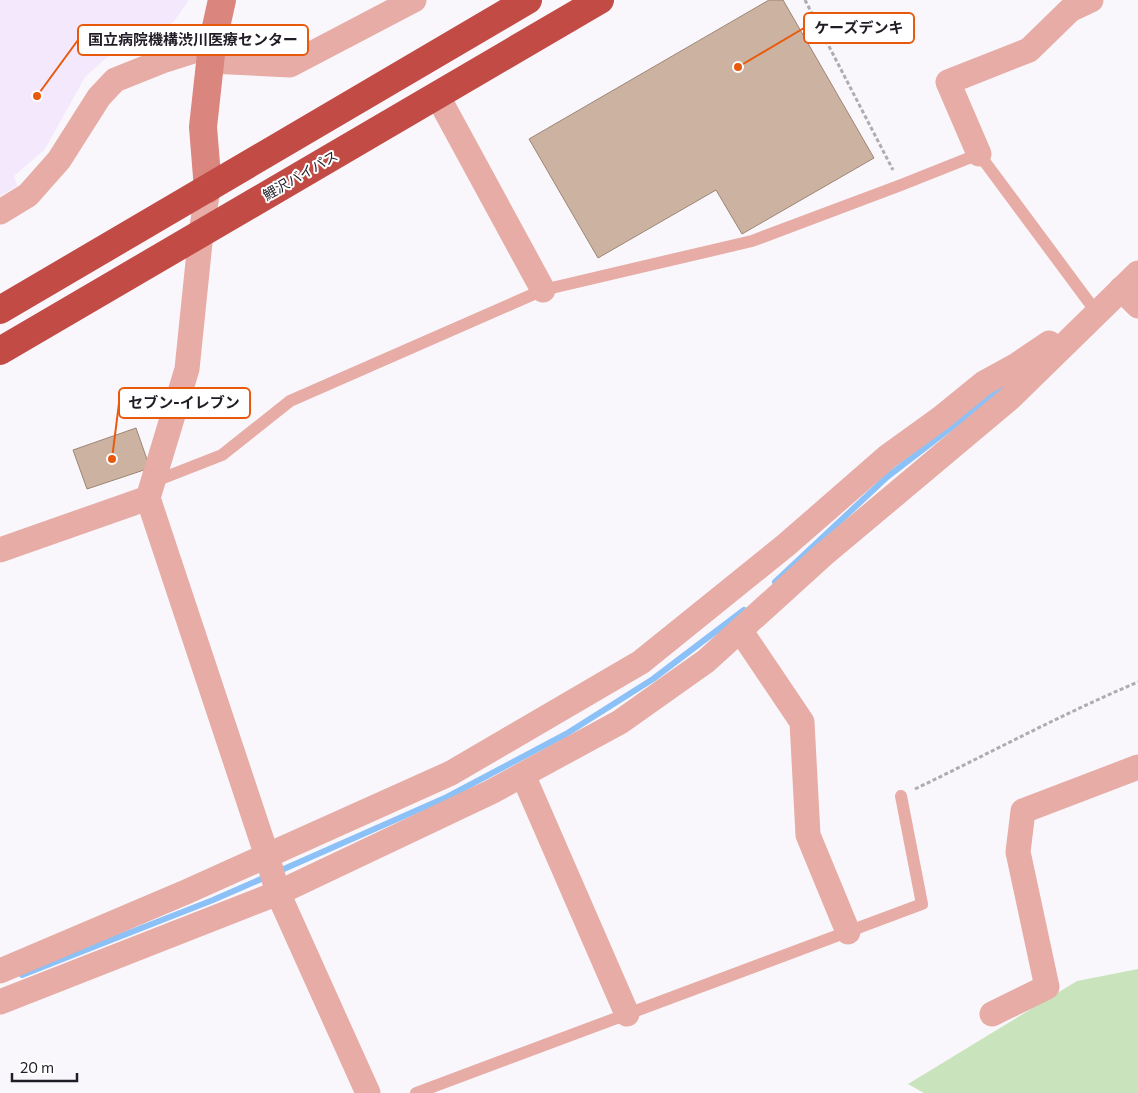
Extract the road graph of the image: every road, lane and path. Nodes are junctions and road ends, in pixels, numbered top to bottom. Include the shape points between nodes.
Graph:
1 (222, 0) edge
2 (528, 0) edge
3 (600, 0) edge
4 (805, 0) edge
5 (1091, 0) edge
6 (403, 2) edge
7 (211, 53) junction
8 (437, 95) junction
9 (979, 154) junction
10 (901, 186) junction
11 (208, 189) junction
12 (4, 204) edge
13 (201, 233) junction
14 (1132, 289) edge
15 (543, 290) junction
16 (1094, 309) junction
17 (0, 310) edge
18 (0, 351) edge
19 (898, 470) junction
20 (150, 490) junction
21 (0, 550) edge
22 (798, 560) junction
23 (740, 630) junction
24 (1138, 682) edge
25 (1138, 767) edge
26 (523, 775) junction
27 (901, 796) joint
28 (272, 874) junction
29 (848, 932) junction
30 (0, 971) edge
31 (0, 1002) edge
32 (627, 1014) junction
33 (992, 1014) dead end
34 (368, 1093) edge
35 (416, 1093) edge

1 - 7 street
2 - 11 highway
3 - 8 highway, 鯉沢バイパス
4 - 10 path
5 - 9 street via 1070,10 1029,50 948,82
6 - 7 street via 290,65
7 - 11 street via 202,127
7 - 12 street via 165,60 114,80 59,160 28,195
8 - 13 highway, 鯉沢バイパス
8 - 15 street
9 - 10 lane
9 - 16 lane
10 - 15 lane via 752,241
11 - 13 street
11 - 17 highway
13 - 18 highway, 鯉沢バイパス
13 - 20 street via 187,369
14 - 16 street
14 - 19 street via 1009,399
15 - 20 lane via 290,401 222,455
16 - 19 street via 1016,366 984,383 941,418
19 - 22 street
19 - 22 street
20 - 21 street
20 - 28 street
22 - 23 street
22 - 28 street via 641,662
23 - 26 street via 706,661 620,722
23 - 29 street via 802,722 808,835
24 - 27 path via 1025,733
25 - 33 street via 1023,812 1018,852 1047,987
26 - 28 street via 491,792
26 - 32 street
27 - 29 lane via 922,904
28 - 30 street via 186,892
28 - 31 street
28 - 34 street
29 - 32 lane
32 - 35 lane

